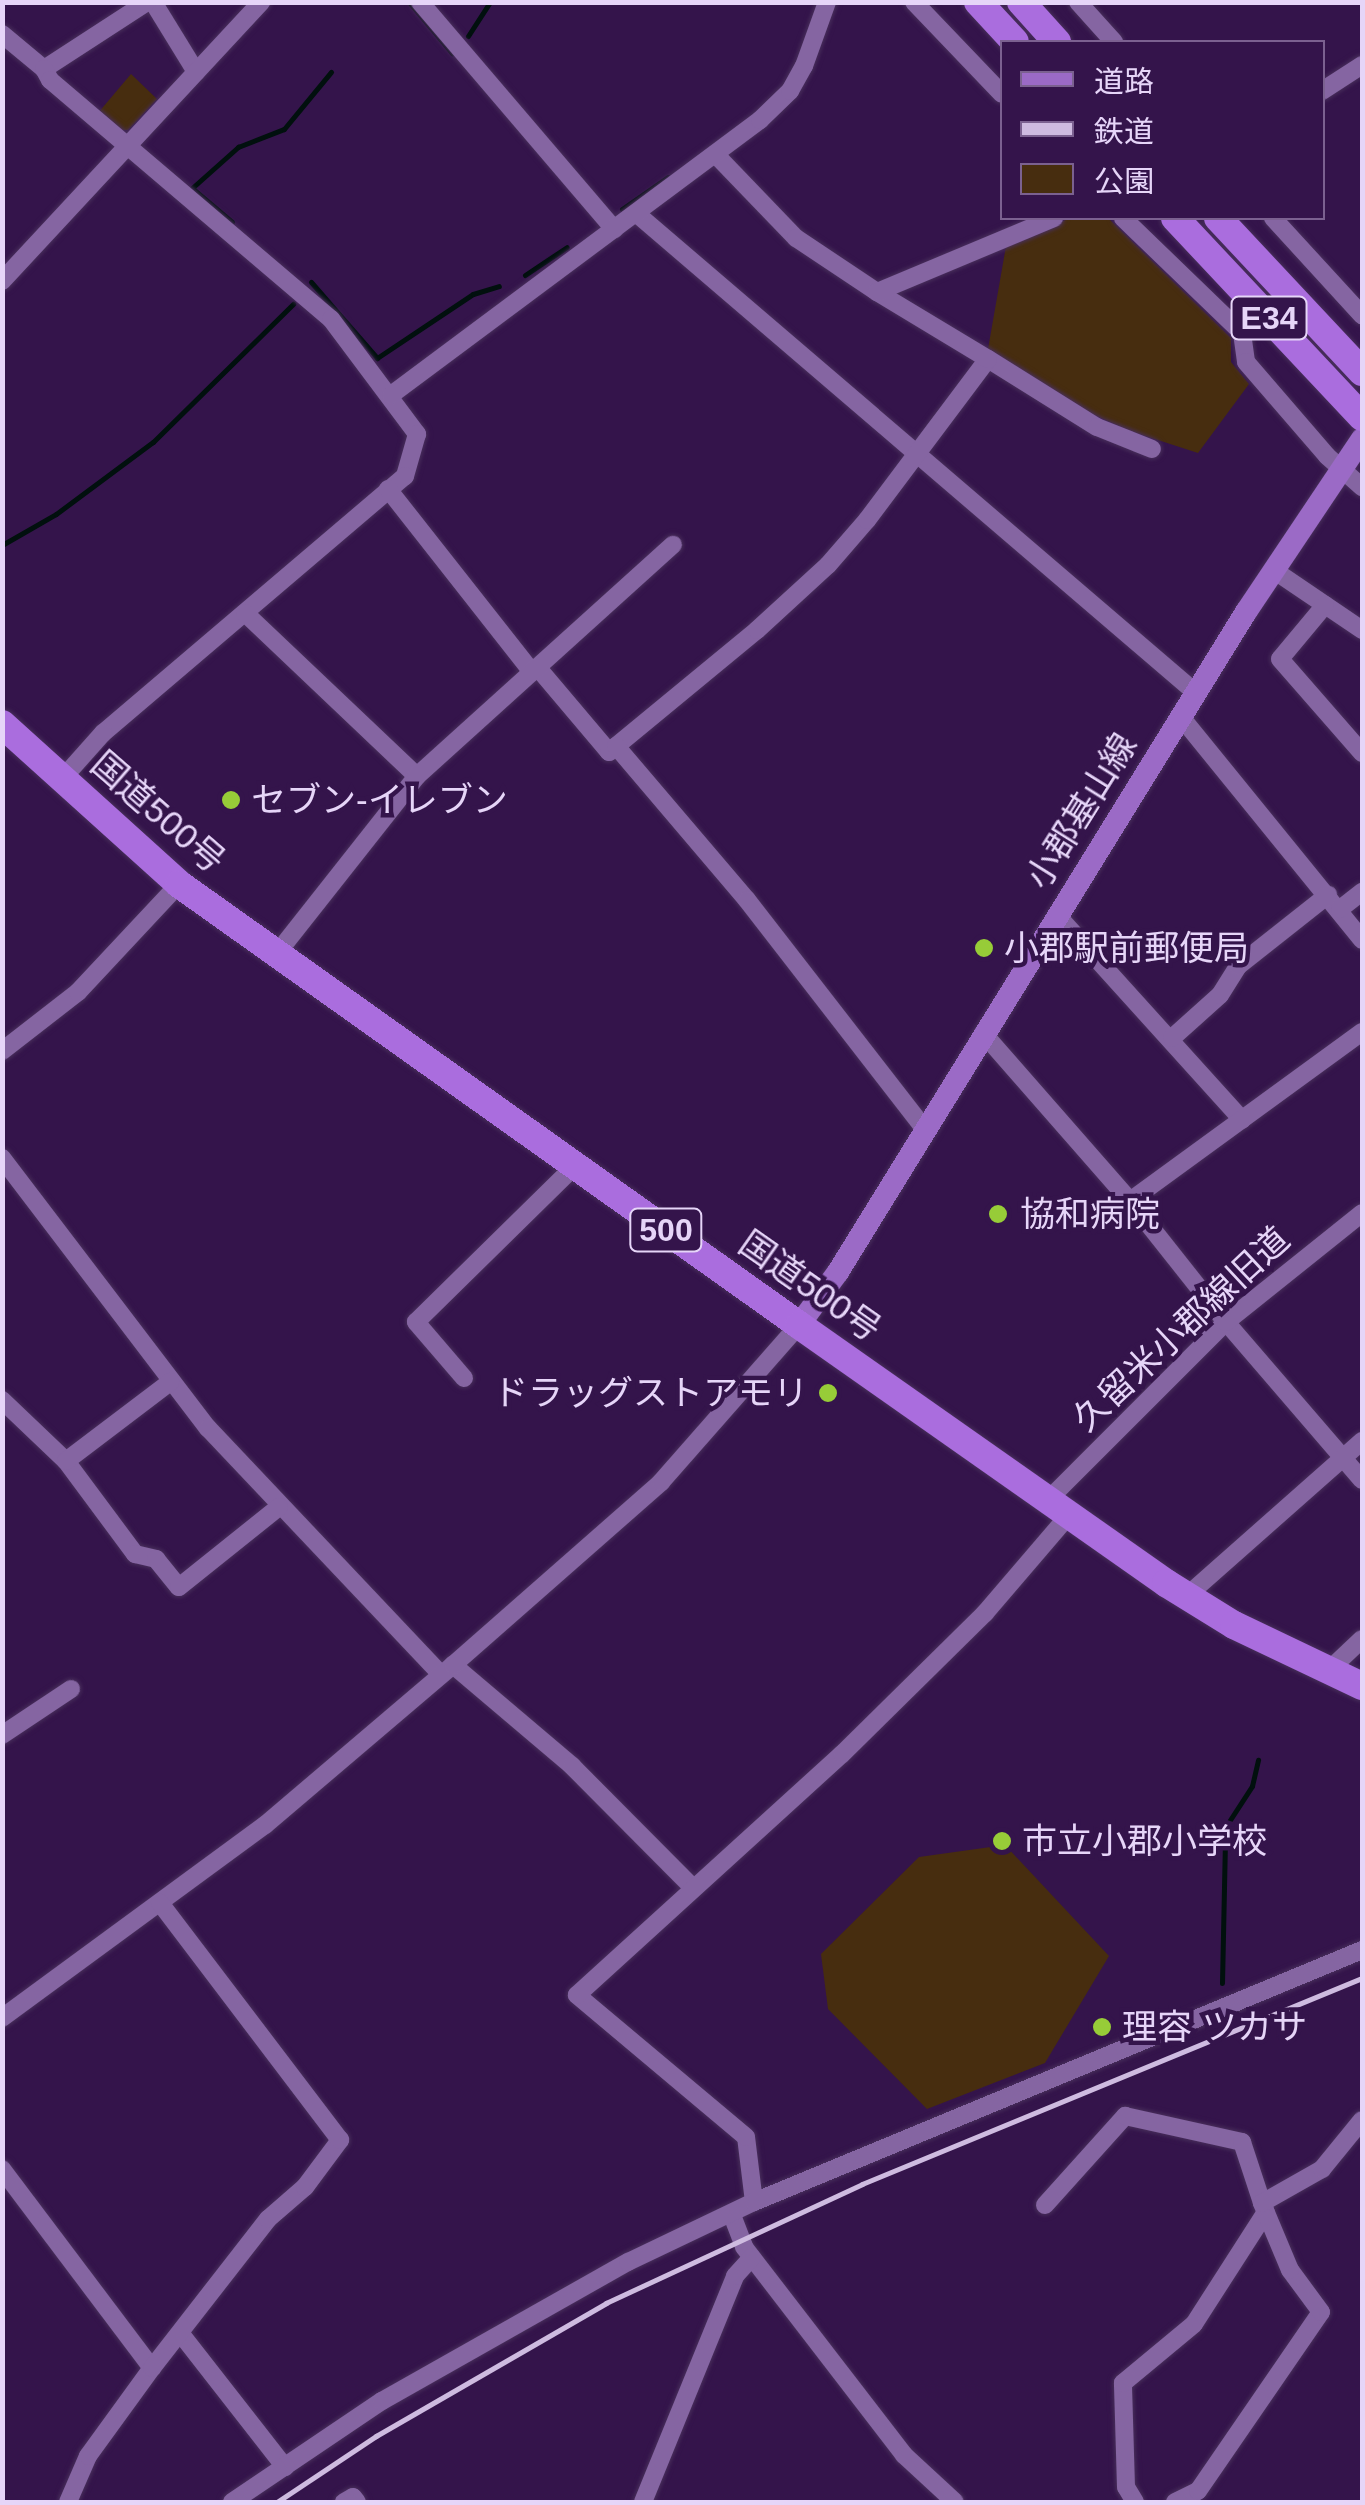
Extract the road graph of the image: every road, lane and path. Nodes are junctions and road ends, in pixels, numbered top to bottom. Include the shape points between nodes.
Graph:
1 (150, 2) edge
2 (261, 2) edge
3 (420, 2) edge
4 (827, 2) edge
5 (914, 2) edge
6 (978, 2) edge
7 (1021, 2) edge
8 (1078, 2) edge
9 (2, 34) edge
10 (1013, 40) edge
11 (1056, 40) edge
12 (1112, 40) edge
13 (1362, 65) edge
14 (44, 69) junction
15 (196, 72) junction
16 (1325, 89) edge
17 (1000, 92) edge
18 (127, 146) junction
19 (716, 156) junction
20 (637, 214) junction
21 (1049, 220) edge
22 (1126, 220) edge
23 (1177, 220) edge
24 (1220, 220) edge
25 (1274, 220) edge
26 (614, 229) junction
27 (2, 282) edge
28 (876, 292) junction
29 (1362, 315) edge
30 (988, 359) junction
31 (1362, 372) edge
32 (391, 394) junction
33 (1362, 417) edge
34 (1362, 438) edge
35 (1152, 449) dead end
36 (916, 454) junction
37 (1344, 468) junction
38 (1362, 487) edge
39 (388, 489) junction
40 (674, 545) dead end
41 (1274, 571) junction
42 (1326, 605) junction
43 (245, 614) junction
44 (1362, 630) edge
45 (535, 670) junction
46 (1196, 693) junction
47 (1181, 717) junction
48 (2, 724) edge
49 (616, 746) junction
50 (1362, 753) edge
51 (418, 776) junction
52 (62, 779) junction
53 (178, 884) junction
54 (1362, 892) edge
55 (1334, 902) junction
56 (1057, 915) junction
57 (1362, 940) edge
58 (278, 952) junction
59 (1362, 1032) edge
60 (983, 1034) junction
61 (1172, 1038) junction
62 (2, 1051) edge
63 (1242, 1120) junction
64 (924, 1127) junction
65 (2, 1158) edge
66 (576, 1165) junction
67 (1130, 1201) junction
68 (1362, 1213) edge
69 (1226, 1322) junction
70 (799, 1325) junction
71 (464, 1378) dead end
72 (170, 1382) junction
73 (2, 1400) edge
74 (1362, 1441) edge
75 (1344, 1460) junction
76 (66, 1461) junction
77 (1362, 1480) edge
78 (278, 1507) junction
79 (1059, 1507) junction
80 (1189, 1594) junction
81 (1362, 1639) edge
82 (447, 1670) junction
83 (1326, 1672) junction
84 (1362, 1686) edge
85 (71, 1688) dead end
86 (2, 1735) edge
87 (693, 1888) junction
88 (160, 1902) junction
89 (1362, 1950) edge
90 (2, 2018) edge
91 (1362, 2120) edge
92 (2, 2169) edge
93 (754, 2202) junction
94 (1045, 2205) dead end
95 (1264, 2208) junction
96 (732, 2215) junction
97 (752, 2257) junction
98 (181, 2334) junction
99 (152, 2368) junction
100 (284, 2468) junction
101 (68, 2502) edge
102 (232, 2502) edge
103 (344, 2502) edge
104 (357, 2502) edge
105 (643, 2502) edge
106 (955, 2502) edge
107 (1135, 2502) edge
108 (1175, 2502) edge

1 - 14 street
1 - 15 street
2 - 15 street
3 - 26 street
4 - 19 street via 790,90
5 - 17 street
6 - 10 highway
7 - 11 highway
8 - 12 street
9 - 14 street
13 - 16 street
14 - 18 street
15 - 18 street
18 - 27 street
18 - 32 street via 330,319
19 - 20 street
19 - 28 street via 796,238
20 - 26 street
20 - 36 street
21 - 28 street
22 - 37 street via 1242,333 1246,362
23 - 33 highway, E34
24 - 31 highway, E34
25 - 29 street
26 - 32 street
28 - 30 street
30 - 35 street via 1097,427
30 - 36 street
32 - 39 street via 417,434 405,476
34 - 37 main road, 小郡基山線
36 - 46 street
36 - 49 street via 828,565
37 - 38 street
37 - 41 main road, 小郡基山線
39 - 43 street
39 - 45 street
40 - 45 street
41 - 42 street
41 - 46 main road, 小郡基山線
42 - 44 street
42 - 50 street via 1280,659
43 - 51 street
43 - 52 street via 103,732
45 - 49 street via 609,752
45 - 51 street
46 - 47 main road, 小郡基山線
47 - 55 street
47 - 56 main road, 小郡基山線
48 - 52 highway, 国道500号 / 500
49 - 64 street via 747,900
51 - 58 street
52 - 53 highway, 国道500号 / 500
53 - 58 highway, 国道500号 / 500
53 - 62 street via 78,992
54 - 55 street
55 - 57 street
55 - 61 street via 1238,966 1220,995
56 - 60 main road, 小郡基山線
56 - 61 street
58 - 66 highway, 国道500号 / 500
59 - 63 street
60 - 64 main road, 小郡基山線
60 - 67 street
61 - 63 street
63 - 67 street
64 - 70 main road, 小郡基山線
65 - 72 street
66 - 70 highway, 国道500号 / 500
66 - 71 street via 416,1322
67 - 69 street
68 - 69 street, 久留米小郡線旧道
69 - 75 street
69 - 79 street, 久留米小郡線旧道
70 - 79 highway, 国道500号 / 500
70 - 82 street via 661,1482
72 - 76 street
72 - 78 street
73 - 76 street
74 - 75 street
75 - 77 street
75 - 80 street
76 - 78 street via 136,1554 156,1559 180,1587
78 - 82 street
79 - 80 highway, 国道500号 / 500
79 - 87 street, 久留米小郡線旧道 via 985,1613
80 - 83 highway, 国道500号 / 500
81 - 83 street
82 - 87 street via 572,1766
82 - 88 street via 265,1825
83 - 84 highway, 国道500号 / 500
85 - 86 street
87 - 93 street, 久留米小郡線旧道 via 578,1995 746,2137
88 - 90 street
88 - 98 street via 340,2140 305,2188 256,2234
89 - 93 street
91 - 95 street via 1322,2169
92 - 99 street
93 - 96 street
94 - 95 street via 1125,2116 1242,2142
95 - 107 street via 1194,2324 1123,2382 1126,2487
95 - 108 street via 1290,2270 1321,2312 1198,2492
96 - 97 street
96 - 100 street via 534,2313 382,2401
97 - 105 street via 735,2276
97 - 106 street via 904,2455
98 - 99 street
98 - 100 street
99 - 101 street via 88,2456
100 - 102 street
103 - 104 street

